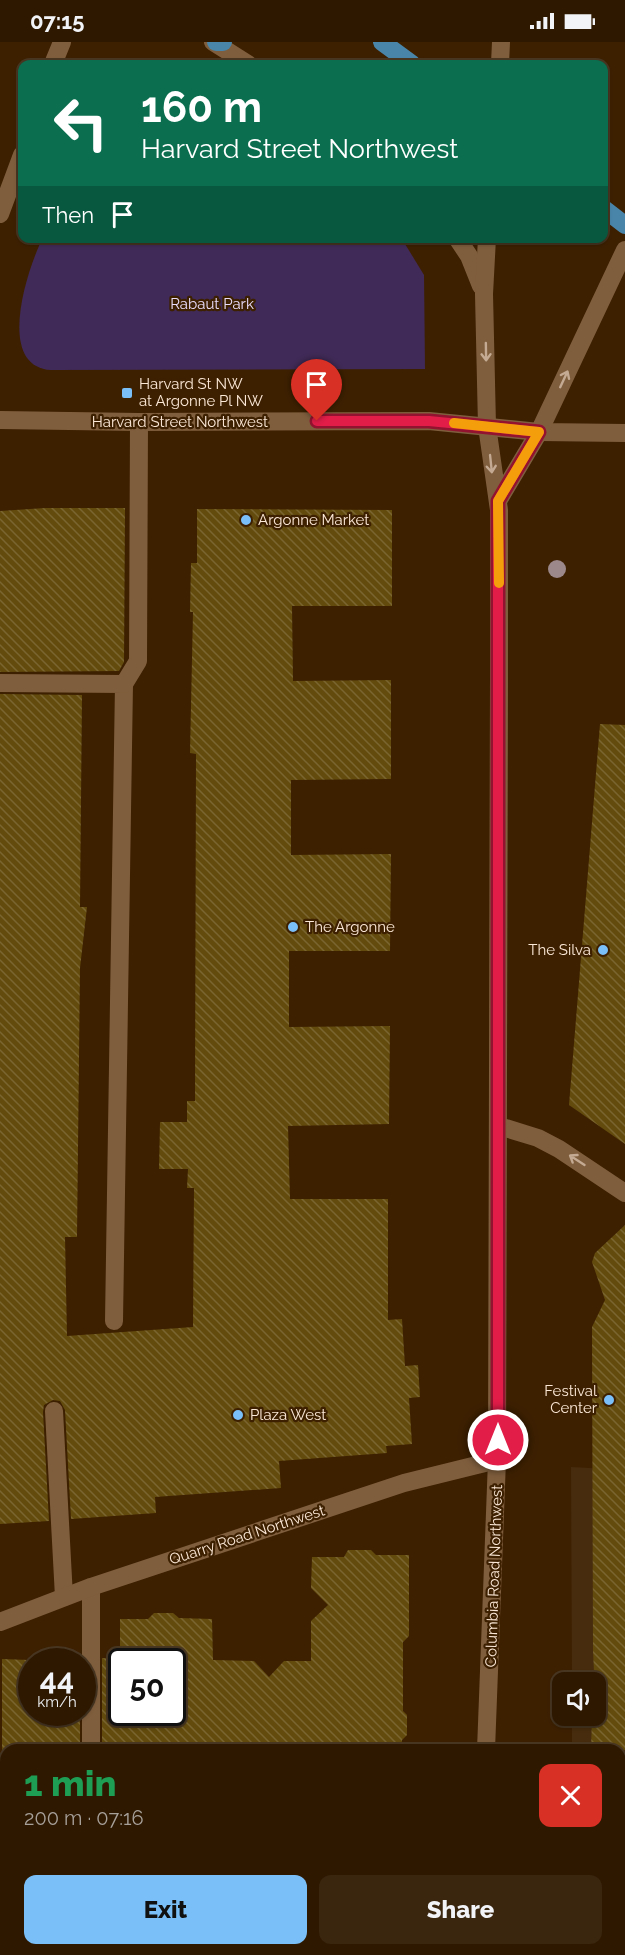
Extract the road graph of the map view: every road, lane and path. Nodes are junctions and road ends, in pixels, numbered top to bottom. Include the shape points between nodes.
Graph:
1 (62, 42) edge
2 (217, 42) edge
3 (382, 42) edge
4 (501, 42) edge
5 (55, 60) edge
6 (242, 60) edge
7 (407, 60) edge
8 (500, 60) edge
9 (18, 166) edge
10 (608, 212) edge
11 (0, 214) edge
12 (625, 225) edge
13 (460, 243) edge
14 (487, 243) edge
15 (625, 250) edge
16 (484, 294) junction
17 (0, 420) edge
18 (140, 422) junction
19 (487, 426) junction
20 (539, 432) junction
21 (625, 433) edge
22 (498, 501) junction
23 (0, 683) edge
24 (124, 684) junction
25 (499, 1126) junction
26 (625, 1193) edge
27 (114, 1321) dead end
28 (54, 1411) dead end
29 (498, 1460) junction
30 (91, 1587) junction
31 (64, 1597) junction
32 (0, 1622) edge
33 (91, 1744) edge
34 (486, 1744) edge

1 - 5 main road
2 - 6 main road
3 - 7 main road
4 - 8 main road
9 - 11 main road
10 - 12 main road
13 - 16 main road
14 - 16 main road, Columbia Road Northwest
20 -> 15 main road
16 -> 19 main road, Columbia Road Northwest
17 - 18 main road, Harvard Street Northwest
18 - 19 main road, Harvard Street Northwest via 429,421
18 - 24 main road via 131,631 138,661
19 - 20 main road, Harvard Street Northwest
19 -> 22 main road, Columbia Road Northwest
20 - 21 main road, Harvard Street Northwest
20 - 22 main road
22 - 25 main road, Columbia Road Northwest
23 - 24 main road
24 - 27 main road
26 -> 25 main road via 559,1149
25 - 29 main road, Columbia Road Northwest
28 - 31 main road
29 - 30 main road, Quarry Road Northwest via 427,1476
29 - 34 main road, Columbia Road Northwest
30 - 31 main road, Quarry Road Northwest
30 - 33 main road
31 - 32 main road, Quarry Road Northwest

